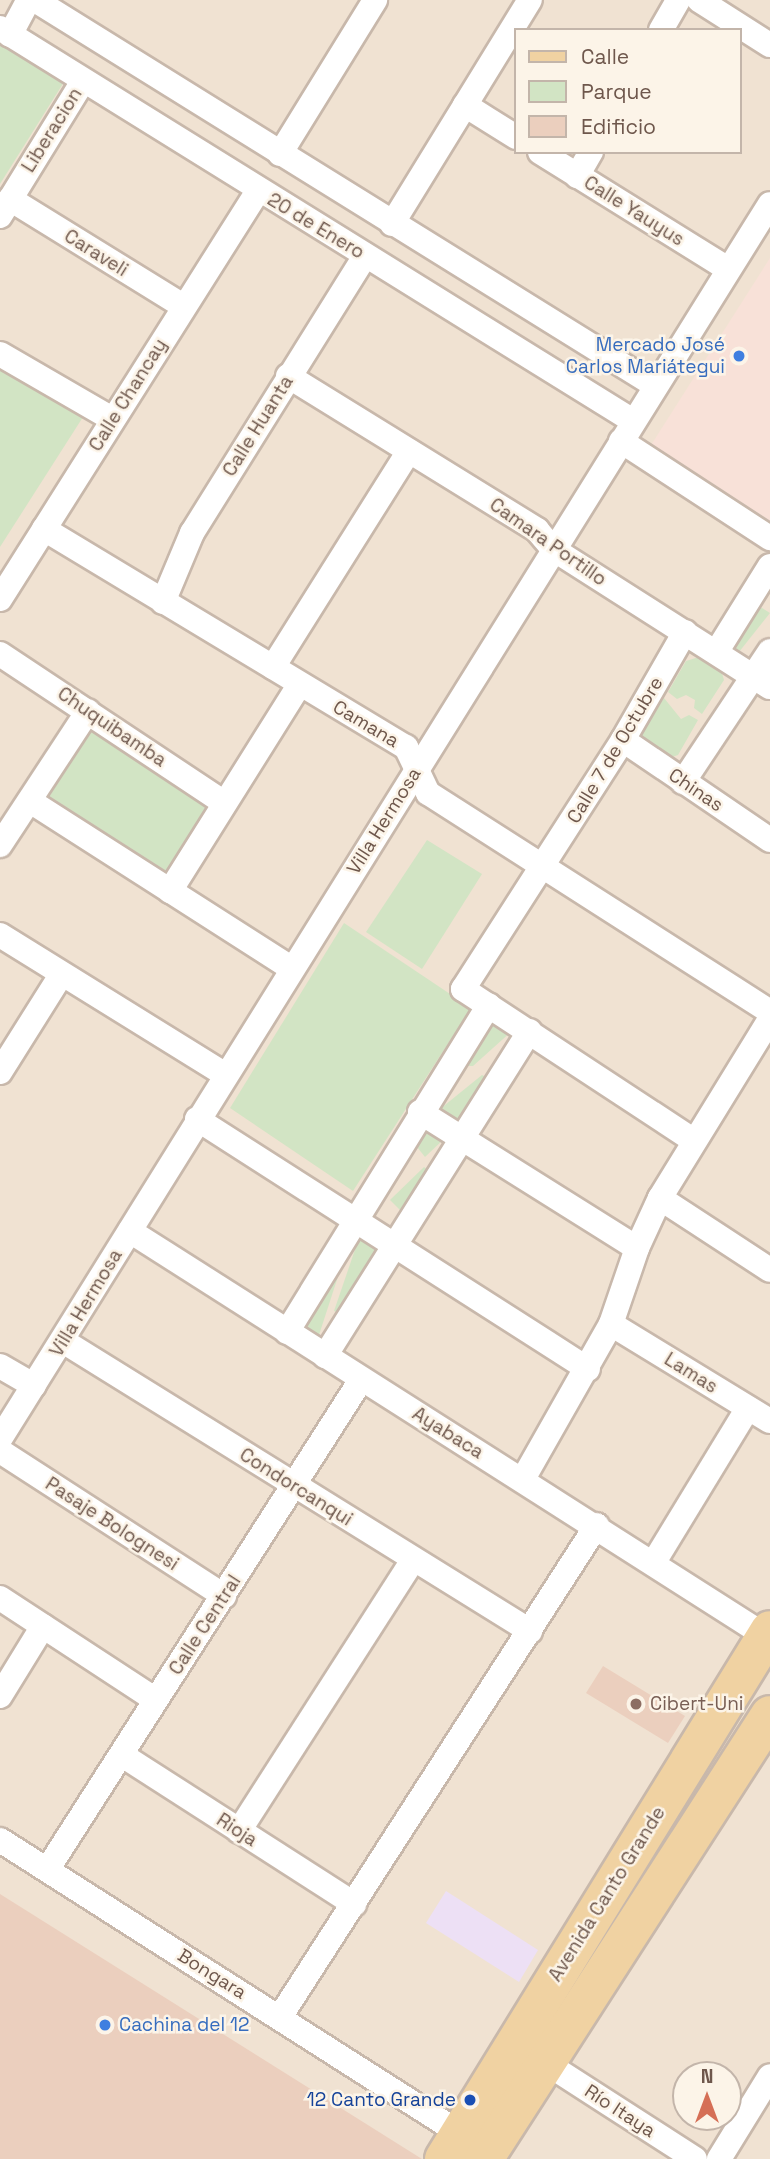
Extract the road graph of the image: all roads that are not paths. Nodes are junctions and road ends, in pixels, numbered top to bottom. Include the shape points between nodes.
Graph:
1 (29, 0) edge
2 (35, 0) edge
3 (376, 0) edge
4 (530, 0) edge
5 (678, 0) edge
6 (699, 0) edge
7 (727, 7) edge
8 (662, 28) edge
9 (5, 32) edge
10 (770, 45) edge
11 (83, 81) junction
12 (465, 105) junction
13 (514, 136) edge
14 (280, 154) junction
15 (543, 154) edge
16 (590, 154) edge
17 (578, 176) junction
18 (257, 192) junction
19 (770, 204) edge
20 (5, 207) edge
21 (392, 224) junction
22 (763, 232) edge
23 (365, 256) junction
24 (729, 269) junction
25 (183, 306) junction
26 (0, 354) edge
27 (288, 376) junction
28 (656, 386) junction
29 (112, 419) junction
30 (627, 431) junction
31 (409, 451) junction
32 (44, 529) junction
33 (770, 538) edge
34 (553, 549) junction
35 (770, 566) edge
36 (0, 598) edge
37 (163, 602) junction
38 (685, 632) junction
39 (717, 650) junction
40 (770, 651) edge
41 (0, 654) edge
42 (274, 667) junction
43 (762, 682) edge
44 (300, 684) junction
45 (88, 710) junction
46 (623, 740) junction
47 (417, 770) junction
48 (683, 782) junction
49 (30, 801) junction
50 (223, 802) junction
51 (770, 839) edge
52 (0, 845) edge
53 (542, 866) junction
54 (170, 891) junction
55 (0, 935) edge
56 (291, 968) junction
57 (61, 975) junction
58 (489, 1005) junction
59 (770, 1012) edge
60 (770, 1019) edge
61 (530, 1031) junction
62 (0, 1072) edge
63 (224, 1074) junction
64 (420, 1112) junction
65 (197, 1119) junction
66 (462, 1139) junction
67 (693, 1140) junction
68 (660, 1198) junction
69 (353, 1217) junction
70 (130, 1231) junction
71 (395, 1244) junction
72 (637, 1248) junction
73 (770, 1270) edge
74 (611, 1324) junction
75 (287, 1332) junction
76 (63, 1341) junction
77 (325, 1356) junction
78 (0, 1366) edge
79 (588, 1369) junction
80 (361, 1380) junction
81 (34, 1387) junction
82 (748, 1408) junction
83 (770, 1421) edge
84 (0, 1439) edge
85 (0, 1451) edge
86 (523, 1479) junction
87 (294, 1486) junction
88 (597, 1525) junction
89 (413, 1560) junction
90 (653, 1562) junction
91 (224, 1596) junction
92 (0, 1598) edge
93 (43, 1626) junction
94 (530, 1631) junction
95 (768, 1633) edge
96 (0, 1696) edge
97 (156, 1700) junction
98 (770, 1715) edge
99 (122, 1755) junction
100 (239, 1831) junction
101 (0, 1840) edge
102 (47, 1870) junction
103 (354, 1903) junction
104 (280, 2017) junction
105 (546, 2063) junction
106 (770, 2076) edge
107 (451, 2146) edge
108 (484, 2159) edge
109 (695, 2159) edge
110 (719, 2159) edge

1 - 9 street
2 - 14 street
3 - 14 street
4 - 12 street
5 - 8 street
6 - 7 street
7 - 10 street
9 - 11 street, 20 de Enero
11 - 18 street, 20 de Enero
11 - 20 street, Liberacion
12 - 13 street
12 - 21 street
14 - 21 street
15 - 17 street, Calle Yauyus
16 - 17 street
17 - 24 street, Calle Yauyus
18 - 23 street, 20 de Enero
18 - 25 street, Calle Chancay
19 - 22 street, Villa Hermosa
20 - 25 street, Caraveli
21 - 28 street
22 - 24 street, Villa Hermosa
23 - 27 street, Calle Huanta
23 - 30 street, 20 de Enero
24 - 28 street, Villa Hermosa
25 - 29 street, Calle Chancay
26 - 29 street
27 - 31 street, Camara Portillo
27 - 37 street, Calle Huanta via 192,533
28 - 30 street, Villa Hermosa
29 - 32 street, Calle Chancay
30 - 33 street, 20 de Enero
30 - 34 street, Villa Hermosa
31 - 34 street, Camara Portillo via 537,530
31 - 42 street
32 - 36 street, Calle Chancay
32 - 37 street, Camana
34 - 38 street, Camara Portillo
34 - 47 street, Villa Hermosa
35 - 39 street
37 - 42 street, Camana
38 - 39 street, Camara Portillo
38 - 46 street, Calle 7 de Octubre
39 - 43 street, Camara Portillo
40 - 43 street
41 - 45 street, Chuquibamba
42 - 44 street, Camana
43 - 48 street
44 - 47 street, Camana via 405,747
44 - 50 street
45 - 49 street
45 - 50 street, Chuquibamba
46 - 48 street, Chinas
46 - 53 street, Calle 7 de Octubre
47 - 53 street, Camana via 428,793
47 - 56 street, Villa Hermosa
48 - 51 street, Chinas
49 - 52 street
49 - 54 street
50 - 54 street
53 - 58 street, Calle 7 de Octubre via 464,989
53 - 59 street, Camana
54 - 56 street
55 - 57 street
56 - 63 street, Villa Hermosa
57 - 62 street
57 - 63 street
58 - 61 street
58 - 64 street
60 - 67 street
61 - 66 street
61 - 67 street
63 - 65 street, Villa Hermosa
64 - 66 street
64 - 69 street
65 - 69 street
65 - 70 street, Villa Hermosa
66 - 71 street
66 - 72 street
67 - 68 street
68 - 72 street
68 - 73 street
69 - 71 street
69 - 75 street
70 - 75 street, Ayabaca
70 - 76 street, Villa Hermosa
71 - 77 street
71 - 79 street
72 - 74 street
74 - 79 street
74 - 82 street, Lamas
75 - 77 street, Ayabaca
76 - 81 street, Villa Hermosa
76 - 87 street, Condorcanqui
77 - 80 street, Ayabaca
78 - 81 street
79 - 86 street
80 - 86 street, Ayabaca
80 - 87 street, Calle Central
81 - 84 street, Villa Hermosa
82 - 83 street, Lamas
82 - 90 street
85 - 91 street, Pasaje Bolognesi
86 - 88 street, Ayabaca
87 - 89 street, Condorcanqui
87 - 91 street, Calle Central
88 - 90 street, Ayabaca
88 - 94 street
89 - 94 street, Condorcanqui
89 - 100 street
90 - 95 street, Ayabaca
91 - 97 street, Calle Central
92 - 93 street
93 - 96 street
93 - 97 street
94 - 103 street
95 - 107 main road, Avenida Canto Grande
97 - 99 street, Calle Central
98 - 105 main road, Avenida Canto Grande
99 - 100 street, Rioja
99 - 102 street, Calle Central
100 - 103 street, Rioja
101 - 102 street, Bongara
102 - 104 street, Bongara
103 - 104 street
104 - 107 street, Bongara
105 - 108 main road, Avenida Canto Grande
105 - 109 street, Río Itaya
106 - 110 street

